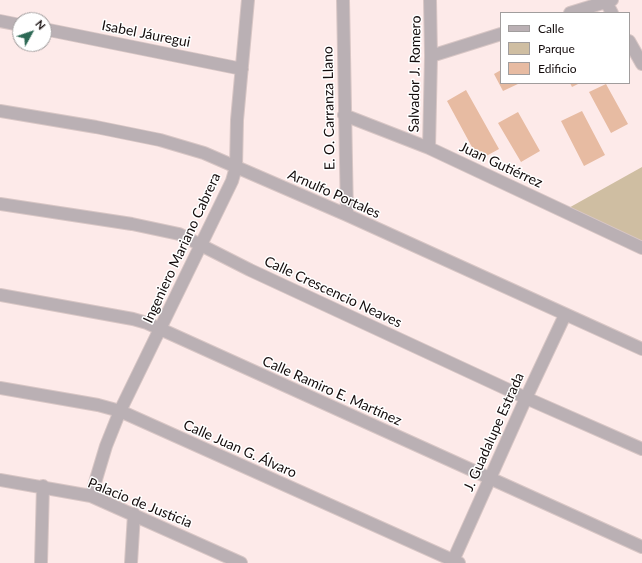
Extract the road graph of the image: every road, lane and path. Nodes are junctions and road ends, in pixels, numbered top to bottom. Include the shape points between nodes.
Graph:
1 (248, 0) edge
2 (343, 0) edge
3 (430, 0) edge
4 (609, 1) edge
5 (573, 12) edge
6 (612, 12) edge
7 (0, 21) edge
8 (12, 23) edge
9 (52, 31) edge
10 (500, 34) edge
11 (630, 44) edge
12 (431, 56) junction
13 (642, 64) edge
14 (242, 69) junction
15 (0, 111) edge
16 (344, 115) junction
17 (429, 148) junction
18 (236, 167) junction
19 (0, 204) edge
20 (347, 215) junction
21 (201, 245) junction
22 (642, 248) edge
23 (0, 295) edge
24 (565, 315) junction
25 (160, 329) junction
26 (642, 349) edge
27 (0, 388) edge
28 (526, 398) junction
29 (120, 411) junction
30 (642, 449) edge
31 (489, 478) junction
32 (0, 480) edge
33 (43, 486) junction
34 (91, 496) junction
35 (134, 514) junction
36 (642, 547) edge
37 (454, 562) edge
38 (41, 563) edge
39 (131, 563) edge
40 (240, 563) edge

1 - 14 street, Ingeniero Mariano Cabrera
2 - 16 street, E. O. Carranza Llano
3 - 12 street, Salvador J. Romero
4 - 5 street
4 - 6 street
7 - 8 street
9 - 14 street, Isabel Jáuregui
10 - 12 street
11 - 13 street
12 - 17 street, Salvador J. Romero
14 - 18 street, Ingeniero Mariano Cabrera
15 - 18 street, Arnulfo Portales via 160,140 204,153
16 - 17 street, Juan Gutiérrez
16 - 20 street, E. O. Carranza Llano
17 - 22 street, Juan Gutiérrez
18 - 20 street, Arnulfo Portales
18 - 21 street, Ingeniero Mariano Cabrera via 226,195
19 - 21 street, Calle Crescencio Neaves via 152,228 179,234
20 - 24 street, Arnulfo Portales
21 - 25 street, Ingeniero Mariano Cabrera
21 - 28 street, Calle Crescencio Neaves
23 - 25 street, Calle Ramiro E. Martínez via 133,318
24 - 26 street, Arnulfo Portales
24 - 28 street, J. Guadalupe Estrada
25 - 29 street, Ingeniero Mariano Cabrera
25 - 31 street, Calle Ramiro E. Martínez
27 - 29 street, Calle Juan G. Álvaro
28 - 30 street, Calle Crescencio Neaves
28 - 31 street, J. Guadalupe Estrada
29 - 34 street, Ingeniero Mariano Cabrera
29 - 37 street, Calle Juan G. Álvaro
31 - 36 street, Calle Ramiro E. Martínez
31 - 37 street, J. Guadalupe Estrada
32 - 33 street, Palacio de Justicia
33 - 34 street, Palacio de Justicia
33 - 38 street
34 - 35 street, Palacio de Justicia
35 - 39 street
35 - 40 street, Palacio de Justicia

